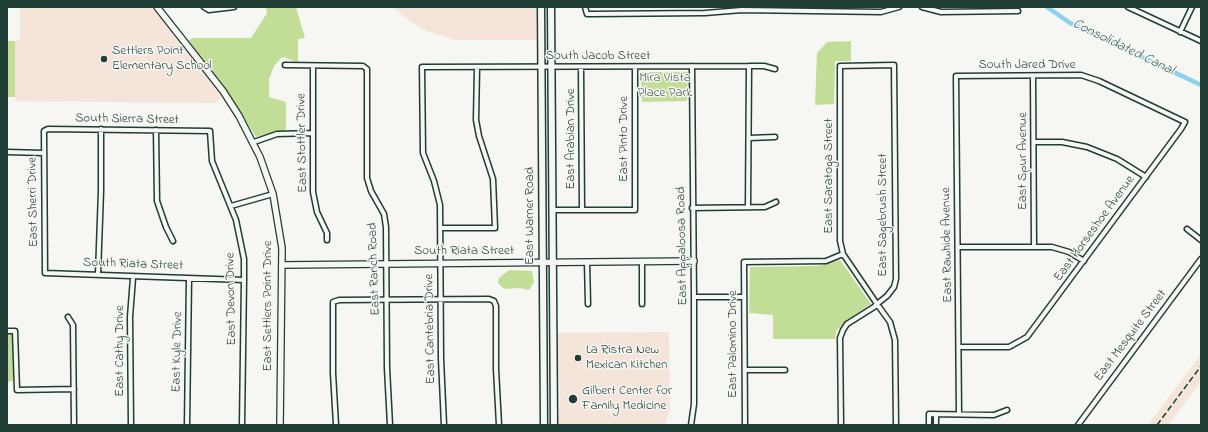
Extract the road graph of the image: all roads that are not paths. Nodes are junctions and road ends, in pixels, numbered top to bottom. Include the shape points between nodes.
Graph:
1 (204, 7) edge
2 (541, 7) edge
3 (551, 7) edge
4 (585, 7) edge
5 (690, 7) edge
6 (794, 7) edge
7 (899, 7) edge
8 (922, 7) edge
9 (1192, 7) edge
10 (160, 8) edge
11 (234, 8) edge
12 (1131, 8) edge
13 (742, 9) edge
14 (865, 9) edge
15 (1018, 11) dead end
16 (794, 12) junction
17 (690, 13) junction
18 (1180, 32) junction
19 (1201, 41) edge
20 (285, 65) dead end
21 (313, 66) junction
22 (692, 66) junction
23 (749, 66) junction
24 (840, 66) joint
25 (422, 67) joint
26 (635, 67) junction
27 (477, 68) junction
28 (541, 68) junction
29 (551, 68) junction
30 (582, 68) junction
31 (774, 69) dead end
32 (956, 76) joint
33 (1033, 76) junction
34 (1185, 122) joint
35 (101, 129) junction
36 (156, 130) junction
37 (44, 131) joint
38 (210, 131) joint
39 (313, 133) junction
40 (775, 137) dead end
41 (749, 138) junction
42 (254, 142) junction
43 (1034, 142) junction
44 (7, 152) edge
45 (43, 153) junction
46 (1146, 177) junction
47 (273, 194) junction
48 (776, 202) dead end
49 (231, 206) junction
50 (748, 207) junction
51 (692, 208) junction
52 (552, 210) junction
53 (582, 210) junction
54 (440, 228) junction
55 (1187, 229) dead end
56 (327, 240) dead end
57 (1201, 240) edge
58 (173, 241) dead end
59 (1034, 246) junction
60 (958, 247) junction
61 (843, 254) junction
62 (1201, 259) edge
63 (694, 261) junction
64 (1084, 261) junction
65 (587, 262) junction
66 (642, 262) junction
67 (441, 263) junction
68 (542, 263) junction
69 (552, 263) junction
70 (386, 264) junction
71 (282, 265) junction
72 (45, 274) joint
73 (98, 274) junction
74 (133, 278) junction
75 (189, 279) junction
76 (244, 280) junction
77 (694, 297) junction
78 (744, 297) junction
79 (441, 299) junction
80 (387, 300) junction
81 (588, 304) dead end
82 (642, 304) dead end
83 (877, 304) junction
84 (68, 317) dead end
85 (7, 331) edge
86 (960, 347) junction
87 (745, 370) junction
88 (785, 370) dead end
89 (74, 389) junction
90 (1007, 410) dead end
91 (936, 414) junction
92 (959, 414) junction
93 (74, 425) edge
94 (131, 425) edge
95 (187, 425) edge
96 (242, 425) edge
97 (280, 425) edge
98 (336, 425) edge
99 (390, 425) edge
100 (444, 425) edge
101 (498, 425) edge
102 (544, 425) edge
103 (554, 425) edge
104 (691, 425) edge
105 (745, 425) edge
106 (841, 425) edge
107 (896, 425) edge
108 (929, 425) edge
109 (936, 425) edge
110 (1078, 425) edge

1 - 11 street via 209,10
2 - 28 main road, East Warner Road
3 - 29 main road, East Warner Road
4 - 17 street via 586,14 638,11
5 - 17 street
6 - 16 street
7 - 14 street via 882,12
8 - 15 street via 941,12
9 - 18 street
10 - 42 street, East Settlers Point Drive via 226,95
12 - 18 street
13 - 16 street
13 - 17 street
14 - 16 street
18 - 19 street
20 - 21 street
21 - 39 street, East Stottler Drive
21 - 70 street, East Ranch Road via 364,66 367,69 367,178 371,192 384,214
22 - 23 street, South Jacob Street
22 - 26 street, South Jacob Street
22 - 51 street, East Appaloosa Road
23 - 31 street, South Jacob Street
23 - 41 street
24 - 61 street, East Saratoga Street via 840,242
24 - 83 street, East Sagebrush Street via 894,65 896,279 887,296
25 - 27 street, South Jacob Street
25 - 54 street, East Cantebria Drive via 423,153 440,205
26 - 30 street, South Jacob Street
26 - 53 street, East Pinto Drive via 635,210
27 - 28 street, South Jacob Street
27 - 54 street via 476,120 478,136 493,179 495,228
28 - 29 street, South Jacob Street
28 - 68 main road, East Warner Road
29 - 30 street, South Jacob Street
29 - 52 main road, East Warner Road
30 - 53 street, East Arabian Drive
32 - 33 street, South Jared Drive
32 - 60 street, East Rawhide Avenue
33 - 34 street, South Jared Drive via 1081,75
33 - 43 street, East Spur Avenue
34 - 46 street, East Horseshoe Avenue
35 - 36 street, South Sierra Street
35 - 37 street, South Sierra Street
35 - 73 street
36 - 38 street, South Sierra Street
36 - 58 street via 157,201
37 - 45 street, East Sherri Drive
38 - 49 street, East Devon Drive via 212,161
39 - 42 street via 277,134
39 - 56 street, East Stottler Drive via 313,192 317,212 328,233
40 - 41 street
41 - 50 street
42 - 47 street, East Settlers Point Drive
43 - 46 street via 1062,142 1087,148 1117,159
43 - 59 street, East Spur Avenue
44 - 45 street
45 - 72 street, East Sherri Drive
46 - 64 street, East Horseshoe Avenue
47 - 49 street
47 - 71 street, East Settlers Point Drive via 281,236
48 - 50 street via 765,207
49 - 76 street, East Devon Drive via 244,259
50 - 51 street
51 - 63 street, East Appaloosa Road
52 - 53 street
52 - 69 main road, East Warner Road
54 - 67 street, East Cantebria Drive
55 - 57 street
59 - 60 street
59 - 64 street via 1070,252
60 - 86 street, East Rawhide Avenue
61 - 78 street, East Palomino Drive via 826,261 744,262
61 - 83 street, East Saratoga Street
62 - 110 street, East Mesquite Street
63 - 66 street, South Riata Street
63 - 77 street, East Appaloosa Road
64 - 86 street, East Horseshoe Avenue via 1027,337 1009,347
65 - 66 street, South Riata Street
65 - 69 street, South Riata Street
65 - 81 street
66 - 82 street
67 - 68 street, South Riata Street
67 - 70 street, South Riata Street
67 - 79 street, East Cantebria Drive
68 - 69 street, South Riata Street
68 - 102 main road, East Warner Road
69 - 103 main road, East Warner Road
70 - 71 street, South Riata Street
70 - 80 street, East Ranch Road
71 - 97 street, East Settlers Point Drive
72 - 73 street, South Riata Street
73 - 74 street, South Riata Street
74 - 75 street, South Riata Street
74 - 94 street, East Cathy Drive via 130,317
75 - 76 street, South Riata Street
75 - 95 street, East Kyle Drive
76 - 96 street, East Devon Drive
77 - 78 street
77 - 104 street, East Appaloosa Road via 694,404
78 - 87 street, East Palomino Drive
79 - 80 street
79 - 100 street, East Cantebria Drive
79 - 101 street via 494,301
80 - 98 street via 333,302
80 - 99 street, East Ranch Road
83 - 106 street via 847,324 840,338
83 - 107 street via 890,322 895,340
84 - 89 street via 73,325
85 - 89 street via 15,331 16,390
86 - 92 street, East Rawhide Avenue
87 - 88 street
87 - 105 street, East Palomino Drive
89 - 93 street
90 - 92 street via 994,415
91 - 92 street
91 - 108 street via 929,414
91 - 109 street

